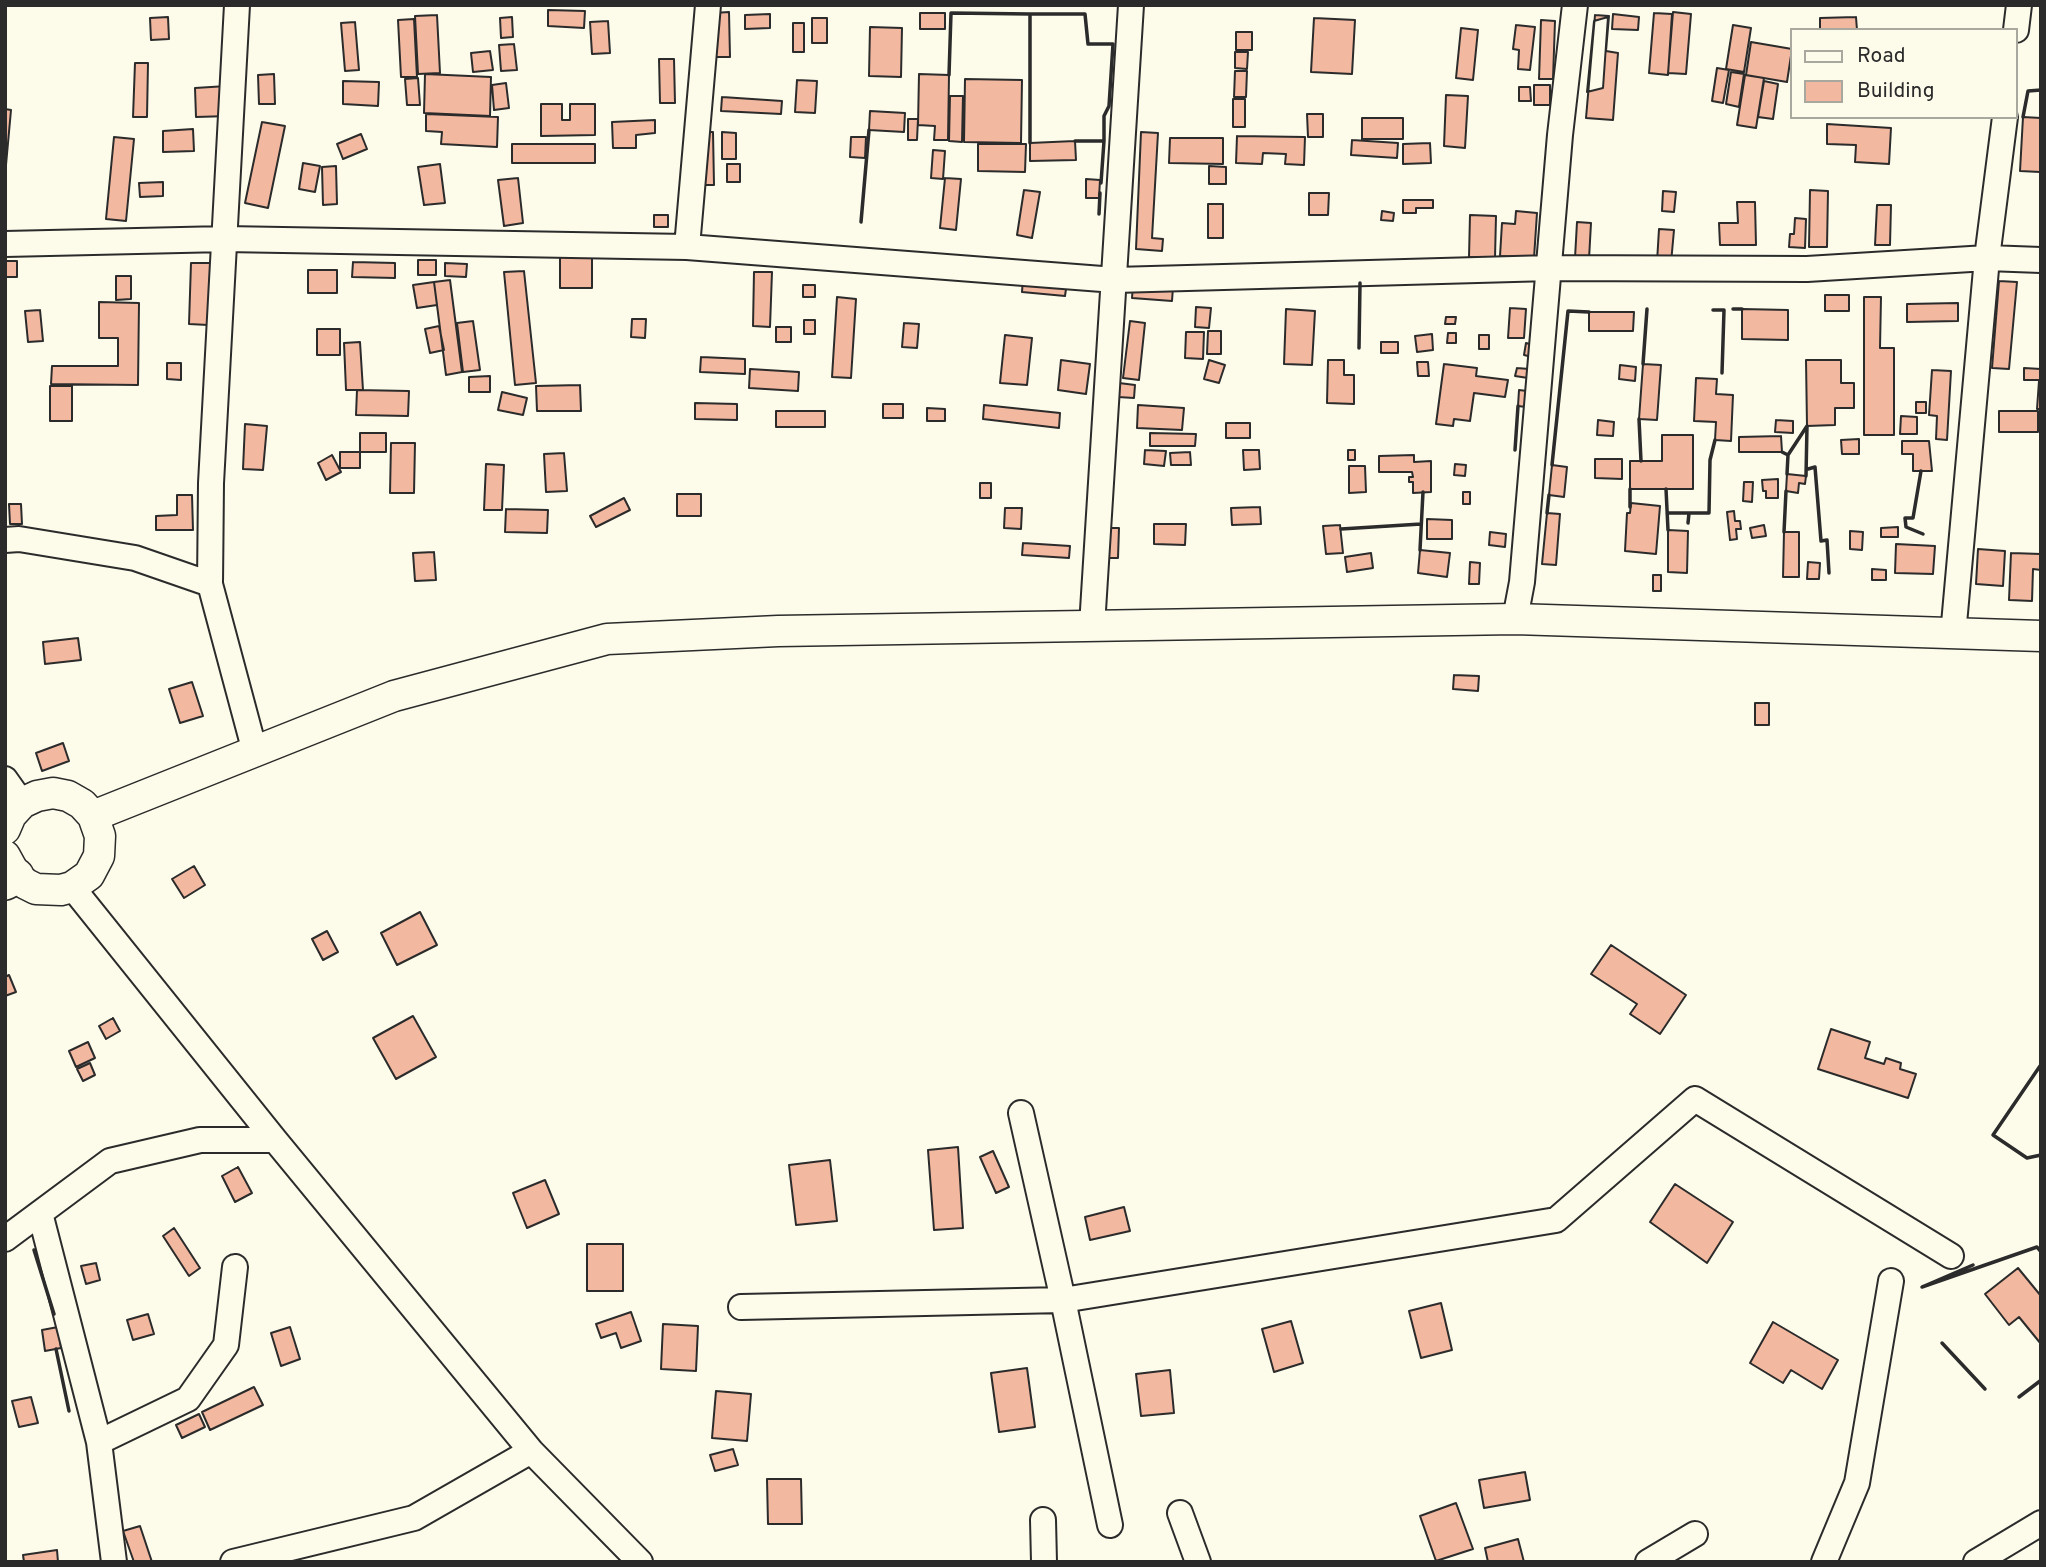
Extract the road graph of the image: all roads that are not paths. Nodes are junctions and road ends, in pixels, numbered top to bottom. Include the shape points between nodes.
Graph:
1 (237, 5) edge
2 (708, 5) edge
3 (1130, 5) edge
4 (1575, 5) edge
5 (2019, 5) edge
6 (2016, 28) edge
7 (2005, 119) edge
8 (225, 239) junction
9 (5, 244) edge
10 (687, 247) junction
11 (1987, 258) junction
12 (2041, 260) edge
13 (1550, 268) junction
14 (1115, 280) junction
15 (5, 540) edge
16 (210, 584) junction
17 (1515, 619) junction
18 (1092, 626) junction
19 (1953, 635) junction
20 (2041, 636) edge
21 (255, 752) junction
22 (14, 791) edge
23 (93, 816) junction
24 (5, 829) edge
25 (9, 871) edge
26 (72, 887) junction
27 (1021, 1113) dead end
28 (275, 1139) junction
29 (40, 1213) junction
30 (5, 1239) edge
31 (1951, 1256) dead end
32 (235, 1267) dead end
33 (1891, 1282) dead end
34 (1063, 1300) junction
35 (741, 1307) dead end
36 (99, 1442) junction
37 (531, 1451) junction
38 (1180, 1513) dead end
39 (1043, 1520) dead end
40 (2041, 1523) edge
41 (1110, 1525) dead end
42 (1695, 1534) dead end
43 (114, 1562) edge
44 (233, 1562) edge
45 (640, 1562) edge
46 (1044, 1562) edge
47 (1198, 1562) edge
48 (1648, 1562) edge
49 (1824, 1562) edge
50 (1976, 1562) edge

1 - 8 street
2 - 10 street
3 - 14 street
4 - 13 street
5 - 6 street
7 - 11 street
8 - 9 street
8 - 10 street
8 - 16 street
10 - 14 street
11 - 12 street
11 - 13 street via 1807,269
11 - 19 street
13 - 14 street
13 - 17 street
14 - 18 street
15 - 16 street via 135,558
16 - 21 street
17 - 18 street
17 - 19 street
18 - 21 street via 607,639 394,696
19 - 20 street
21 - 23 street
22 - 23 street via 68,796
22 - 24 street
23 - 26 street via 100,836 99,856 89,874
25 - 26 street via 36,889
26 - 28 street
27 - 34 street
28 - 29 street via 200,1140 110,1161
28 - 37 street
29 - 30 street
29 - 36 street
31 - 34 street via 1695,1098 1556,1220
32 - 36 street via 226,1345 188,1399
33 - 49 street via 1857,1483
34 - 35 street
34 - 41 street
36 - 43 street
37 - 44 street via 414,1518
37 - 45 street
38 - 47 street
39 - 46 street
40 - 50 street
42 - 48 street

